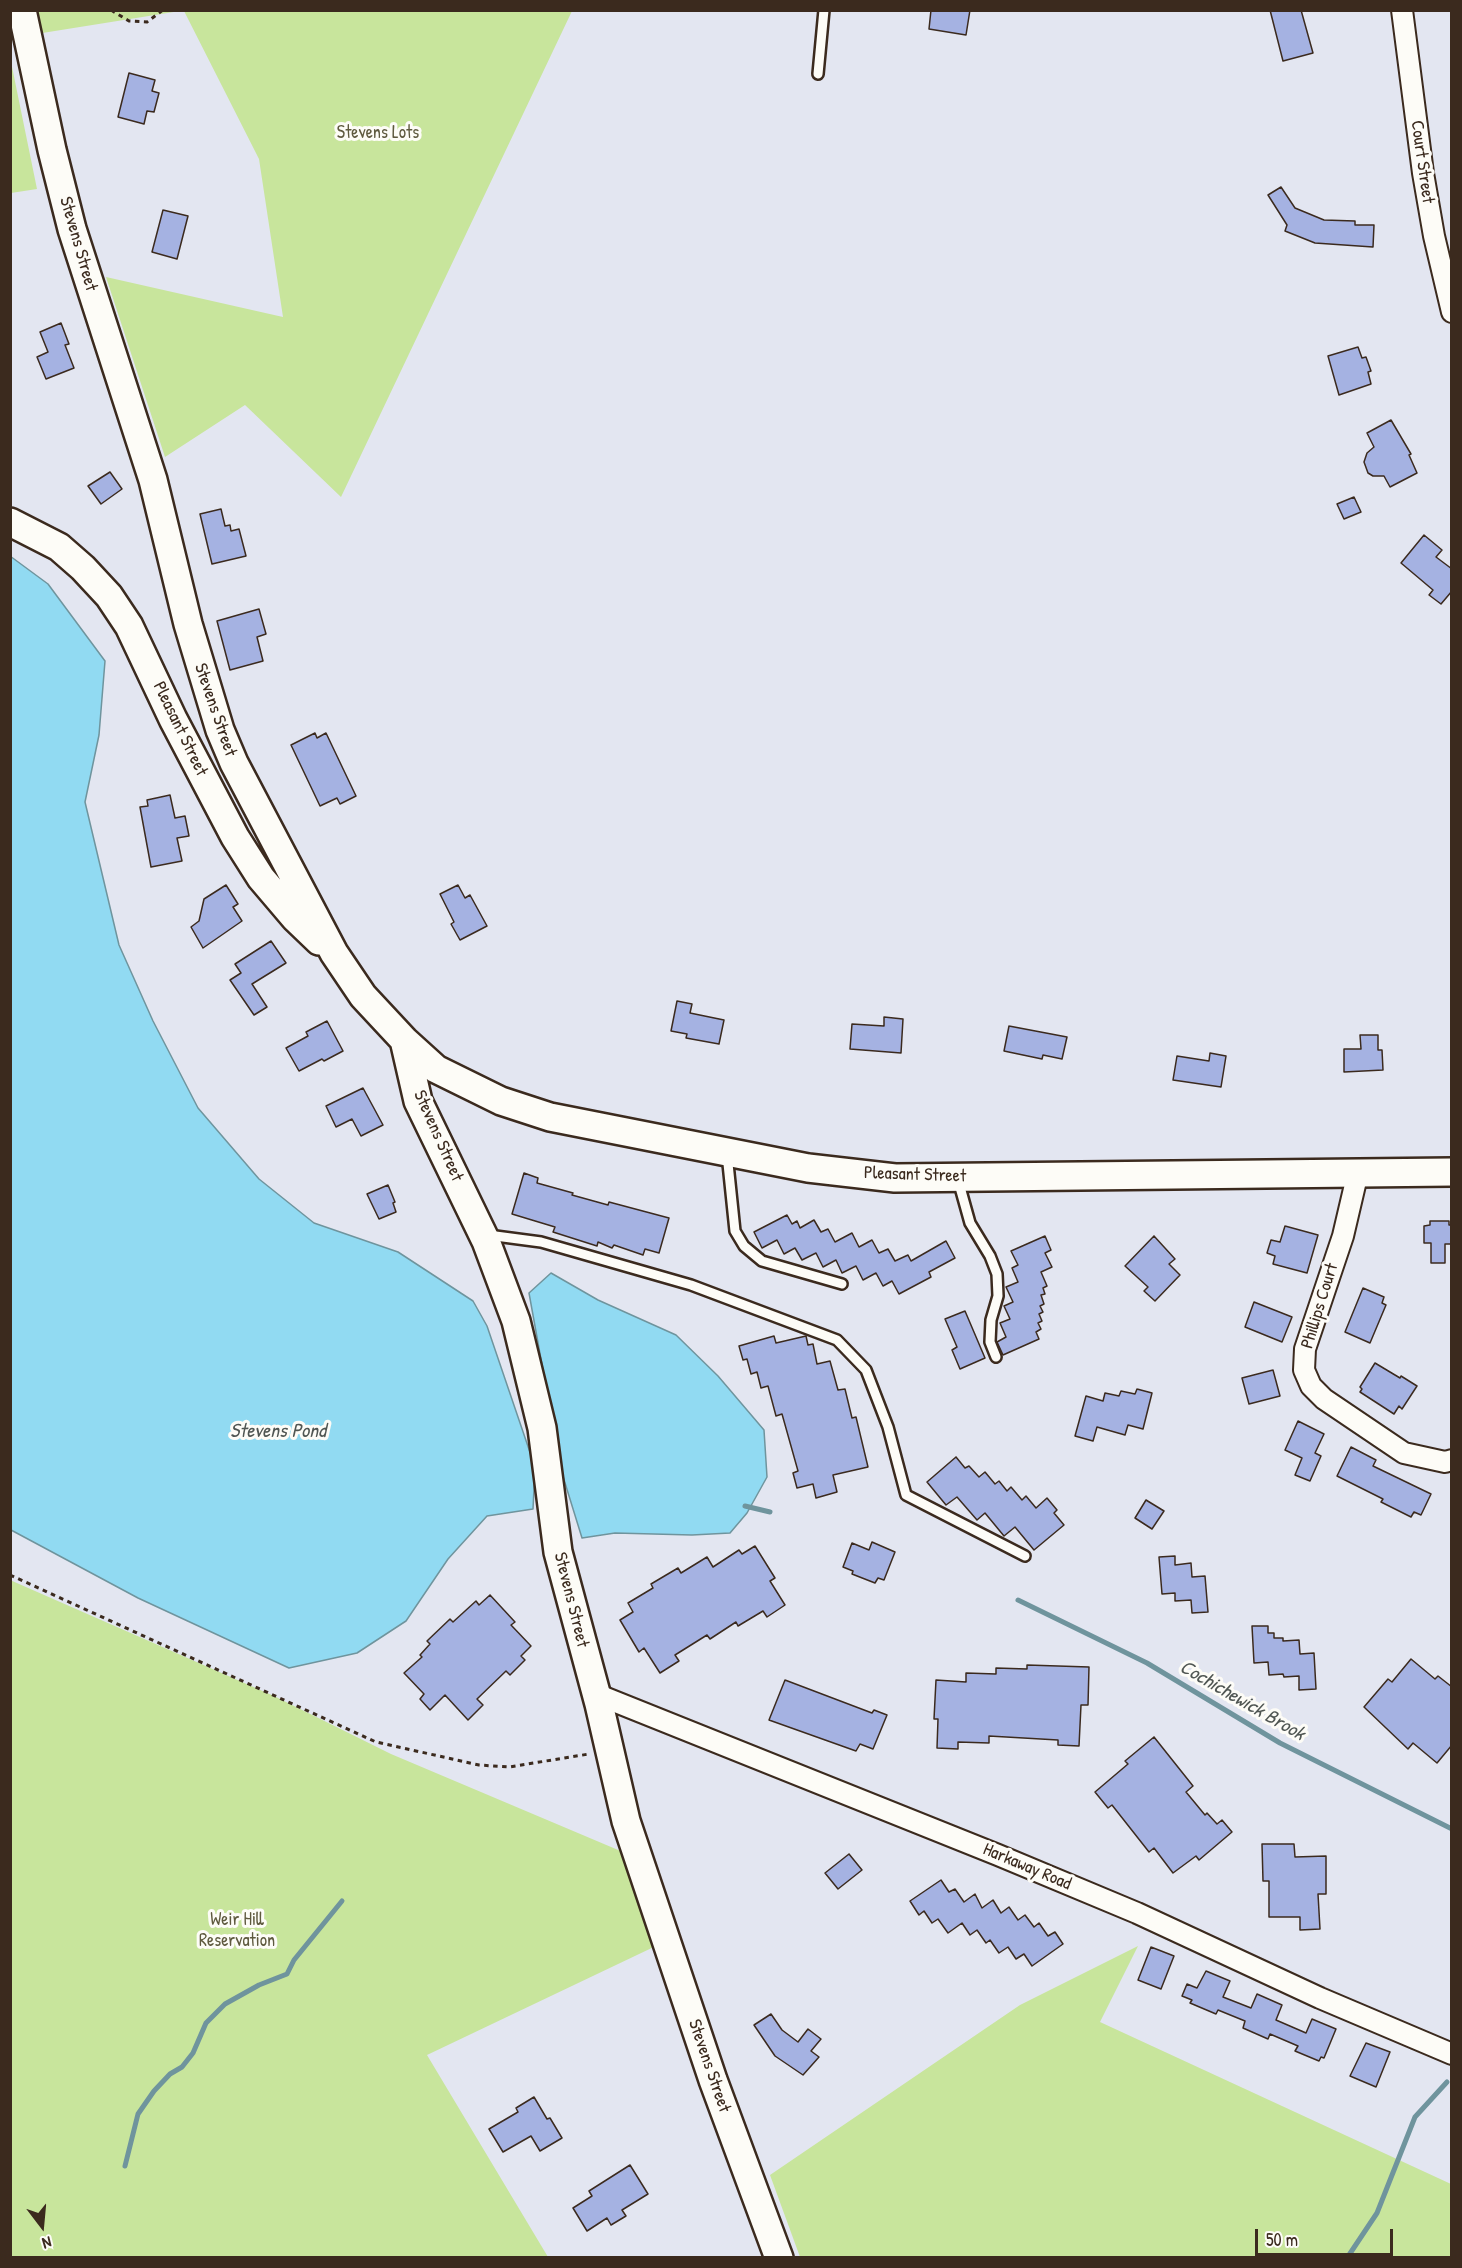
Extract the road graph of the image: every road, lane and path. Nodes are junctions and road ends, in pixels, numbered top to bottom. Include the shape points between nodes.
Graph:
1 (22, 10) edge
2 (111, 10) edge
3 (163, 10) edge
4 (824, 10) edge
5 (1402, 10) edge
6 (818, 74) dead end
7 (1452, 312) edge
8 (10, 522) edge
9 (334, 953) junction
10 (404, 1040) junction
11 (726, 1152) junction
12 (1452, 1172) edge
13 (1358, 1173) junction
14 (957, 1178) junction
15 (483, 1234) junction
16 (842, 1284) dead end
17 (996, 1357) dead end
18 (1452, 1460) edge
19 (1025, 1556) dead end
20 (10, 1575) edge
21 (596, 1694) junction
22 (609, 1749) junction
23 (1452, 2054) edge
24 (779, 2258) edge

1 - 9 street, Stevens Street via 72,229 153,480 204,683 234,763
2 - 3 path via 129,21 147,22
4 - 6 lane
5 - 7 street, Court Street via 1423,173
8 - 9 street, Pleasant Street via 59,547 109,596 129,626 235,837 261,878 295,918
9 - 10 street, Stevens Street via 363,996
10 - 11 street, Pleasant Street via 436,1069 501,1101 550,1117
10 - 15 street, Stevens Street via 418,1101
11 - 14 street, Pleasant Street via 808,1168 895,1178
11 - 16 lane via 735,1231 744,1246 762,1261
12 - 13 street, Pleasant Street
13 - 14 street, Pleasant Street
13 - 18 street, Phillips Court via 1343,1236 1305,1349 1304,1370 1311,1386 1324,1399 1404,1453
14 - 17 lane via 970,1223 997,1274 998,1296 990,1342
15 - 19 lane via 541,1242 691,1285 837,1340 866,1370 888,1427 906,1495
15 - 21 street, Stevens Street via 516,1322 535,1395 558,1552
20 - 22 path via 376,1742 479,1765 509,1767
21 - 22 street, Stevens Street
21 - 23 street, Harkaway Road via 1115,1904
22 - 24 street, Stevens Street via 626,1821 654,1905

